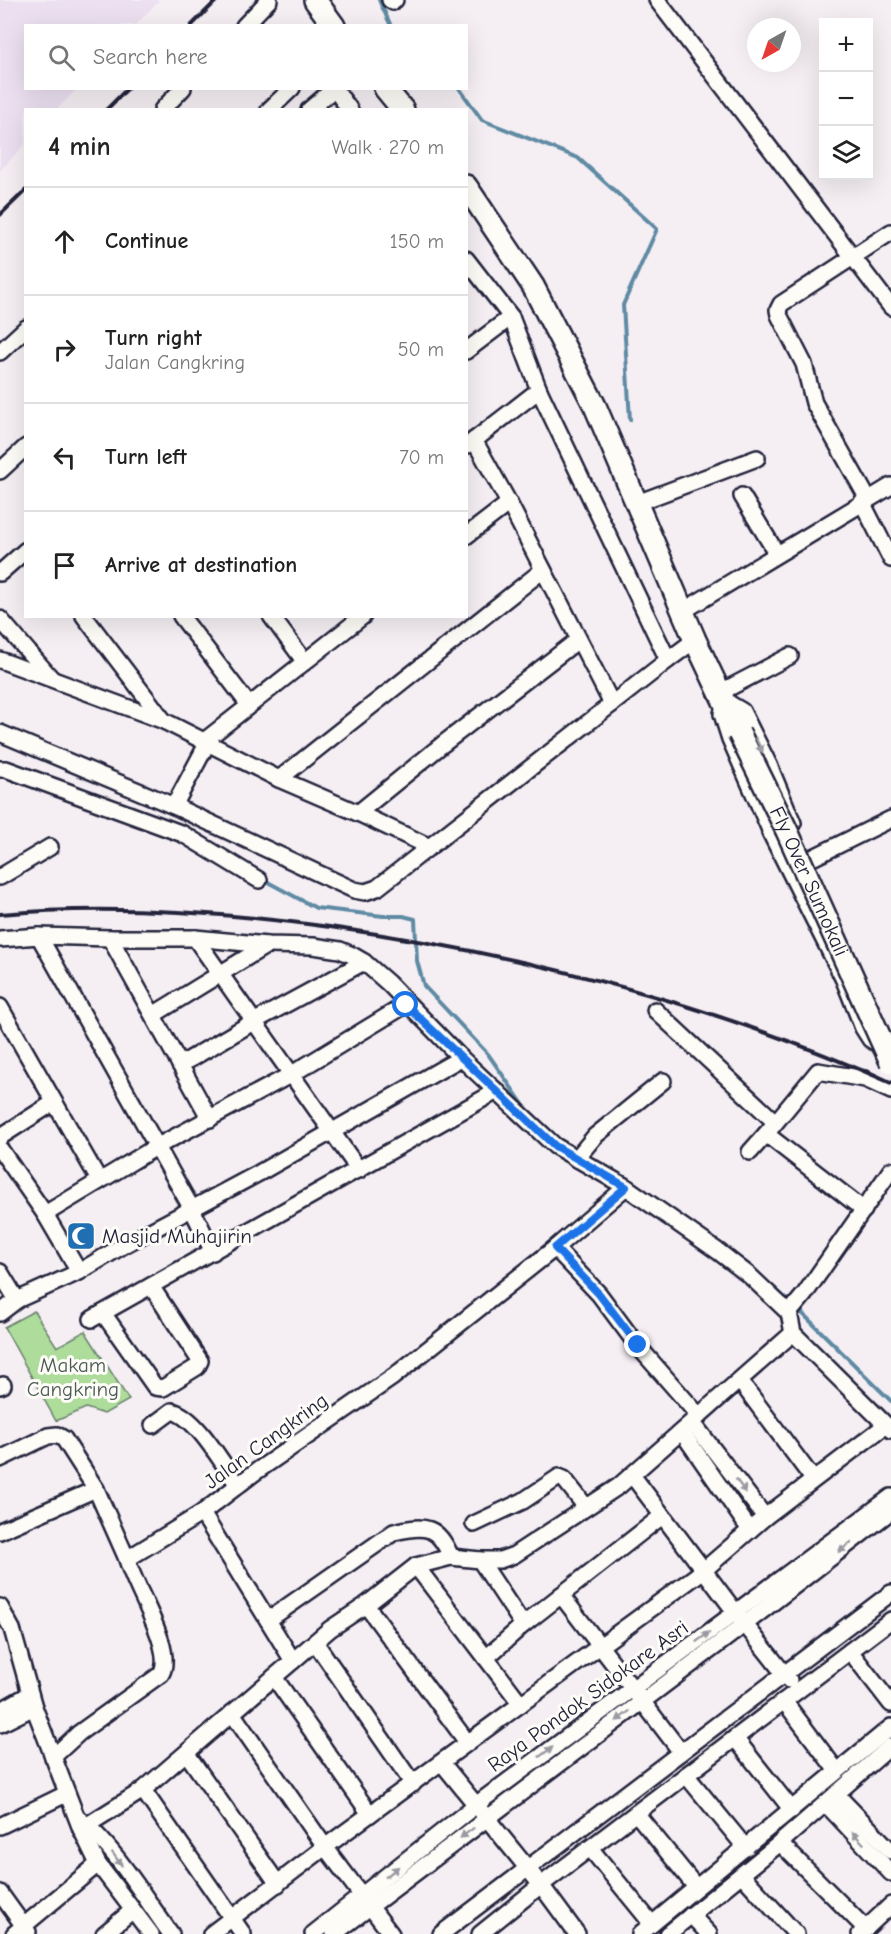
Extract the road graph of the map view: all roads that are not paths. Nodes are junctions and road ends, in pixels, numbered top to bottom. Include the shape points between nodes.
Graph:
1 (269, 0) edge
2 (315, 0) edge
3 (390, 0) edge
4 (395, 0) edge
5 (657, 0) edge
6 (246, 24) edge
7 (333, 24) edge
8 (181, 90) edge
9 (290, 90) edge
10 (334, 90) edge
11 (336, 90) edge
12 (387, 90) edge
13 (164, 108) edge
14 (271, 108) edge
15 (311, 108) edge
16 (349, 108) edge
17 (401, 108) edge
18 (468, 189) edge
19 (891, 232) edge
20 (854, 257) junction
21 (468, 262) edge
22 (891, 307) edge
23 (511, 317) junction
24 (24, 330) edge
25 (468, 349) edge
26 (0, 352) edge
27 (539, 390) junction
28 (470, 443) edge
29 (24, 449) edge
30 (757, 459) dead end
31 (0, 471) edge
32 (891, 486) edge
33 (742, 496) dead end
34 (865, 501) junction
35 (509, 502) junction
36 (637, 503) junction
37 (468, 534) edge
38 (24, 552) edge
39 (777, 554) junction
40 (891, 559) edge
41 (543, 570) junction
42 (0, 573) edge
43 (683, 611) junction
44 (86, 618) edge
45 (184, 618) edge
46 (272, 618) edge
47 (360, 618) edge
48 (0, 619) edge
49 (578, 640) junction
50 (695, 640) junction
51 (790, 656) dead end
52 (0, 660) edge
53 (668, 660) junction
54 (305, 662) junction
55 (52, 680) junction
56 (723, 696) junction
57 (612, 704) junction
58 (249, 705) junction
59 (164, 721) junction
60 (0, 733) edge
61 (205, 743) junction
62 (0, 769) edge
63 (279, 779) junction
64 (174, 806) junction
65 (358, 813) junction
66 (891, 819) edge
67 (794, 826) junction
68 (770, 831) junction
69 (50, 847) dead end
70 (430, 847) junction
71 (810, 859) junction
72 (0, 877) edge
73 (259, 880) dead end
74 (39, 936) junction
75 (110, 938) junction
76 (195, 938) junction
77 (0, 939) edge
78 (267, 945) junction
79 (364, 962) junction
80 (222, 974) junction
81 (407, 1004) junction
82 (0, 1007) edge
83 (655, 1010) dead end
84 (153, 1016) junction
85 (255, 1021) junction
86 (891, 1045) edge
87 (891, 1053) edge
88 (461, 1058) junction
89 (891, 1062) edge
90 (180, 1065) junction
91 (292, 1074) junction
92 (663, 1081) dead end
93 (497, 1091) junction
94 (891, 1091) edge
95 (54, 1102) junction
96 (210, 1119) junction
97 (770, 1128) junction
98 (332, 1133) junction
99 (0, 1137) edge
100 (156, 1147) junction
101 (0, 1149) edge
102 (750, 1152) dead end
103 (580, 1153) junction
104 (359, 1170) junction
105 (891, 1170) edge
106 (99, 1180) junction
107 (626, 1187) junction
108 (192, 1209) junction
109 (864, 1210) junction
110 (45, 1214) junction
111 (555, 1248) junction
112 (213, 1252) junction
113 (0, 1272) edge
114 (79, 1272) junction
115 (152, 1286) junction
116 (17, 1300) junction
117 (791, 1311) junction
118 (0, 1312) edge
119 (793, 1333) junction
120 (740, 1381) junction
121 (691, 1424) junction
122 (153, 1425) dead end
123 (888, 1428) edge
124 (0, 1459) edge
125 (726, 1466) junction
126 (632, 1475) junction
127 (712, 1475) junction
128 (813, 1479) junction
129 (238, 1485) junction
130 (96, 1489) junction
131 (891, 1497) edge
132 (586, 1507) junction
133 (891, 1511) edge
134 (202, 1513) junction
135 (663, 1516) junction
136 (765, 1517) junction
137 (474, 1524) dead end
138 (750, 1530) junction
139 (0, 1531) edge
140 (451, 1557) junction
141 (127, 1559) junction
142 (480, 1560) junction
143 (416, 1566) junction
144 (704, 1570) junction
145 (891, 1593) edge
146 (561, 1595) junction
147 (366, 1605) junction
148 (0, 1606) edge
149 (740, 1619) junction
150 (268, 1620) junction
151 (891, 1620) edge
152 (523, 1625) junction
153 (315, 1642) junction
154 (602, 1646) junction
155 (850, 1651) junction
156 (486, 1658) junction
157 (293, 1661) junction
158 (784, 1674) junction
159 (274, 1677) junction
160 (632, 1689) junction
161 (797, 1691) junction
162 (32, 1701) junction
163 (642, 1701) junction
164 (784, 1701) junction
165 (521, 1704) junction
166 (891, 1704) edge
167 (0, 1711) edge
168 (232, 1713) junction
169 (0, 1724) edge
170 (891, 1727) edge
171 (735, 1738) junction
172 (467, 1742) junction
173 (681, 1752) junction
174 (187, 1754) junction
175 (888, 1756) edge
176 (53, 1757) junction
177 (442, 1763) junction
178 (837, 1771) junction
179 (686, 1776) junction
180 (413, 1784) junction
181 (143, 1791) junction
182 (66, 1794) junction
183 (831, 1799) junction
184 (477, 1804) junction
185 (792, 1810) junction
186 (636, 1813) junction
187 (370, 1815) junction
188 (487, 1818) junction
189 (82, 1824) junction
190 (0, 1826) edge
191 (780, 1844) junction
192 (325, 1847) junction
193 (590, 1848) junction
194 (746, 1848) junction
195 (891, 1851) edge
196 (98, 1864) junction
197 (528, 1869) junction
198 (891, 1873) edge
199 (742, 1875) junction
200 (278, 1884) junction
201 (541, 1885) junction
202 (696, 1887) junction
203 (0, 1893) edge
204 (367, 1901) junction
205 (891, 1905) edge
206 (133, 1910) junction
207 (691, 1915) junction
208 (232, 1920) junction
209 (498, 1929) edge
210 (646, 1929) edge
211 (23, 1931) edge
212 (863, 1931) edge
213 (104, 1934) edge
214 (151, 1934) edge
215 (171, 1934) edge
216 (211, 1934) edge
217 (243, 1934) edge
218 (313, 1934) edge
219 (334, 1934) edge
220 (391, 1934) edge
221 (441, 1934) edge
222 (480, 1934) edge
223 (577, 1934) edge
224 (668, 1934) edge
225 (709, 1934) edge
226 (796, 1934) edge

1 - 6 street
2 - 7 main road
3 - 4 street
5 - 20 street
8 - 13 street
9 - 14 street
10 - 15 street
11 - 16 street
12 - 17 main road
18 - 36 main road, Fly Over Sumokali via 533,286 595,406
19 - 20 street
20 - 22 street
20 - 34 street via 782,304 778,312 804,364 814,403
21 - 23 street
23 - 25 street
23 - 27 street
24 - 26 street
27 - 28 street
27 - 53 street
28 - 35 street
29 - 31 street
30 - 36 street
32 - 34 street
33 - 39 street
34 - 39 street
34 - 40 street
35 - 37 street
35 - 41 street
36 - 43 main road, Fly Over Sumokali
38 - 42 street
39 - 43 street
41 - 49 street
41 - 63 street
43 - 50 main road, Fly Over Sumokali
44 - 59 street
45 - 58 street
46 - 54 street
47 - 54 street
48 - 55 street
49 - 57 street
49 - 65 street
50 - 53 street
50 - 56 main road, Fly Over Sumokali
51 - 56 street
52 - 55 street
53 - 57 street
54 - 58 street
55 - 59 street
56 -> 67 street via 742,711
56 - 68 street via 722,714 730,739
56 - 89 main road, Fly Over Sumokali, bridge
57 - 70 street
58 - 61 street
59 - 61 street
60 - 64 street
61 - 63 street
61 - 64 street
62 - 73 street via 183,834
63 - 65 street
64 - 70 street via 365,892 377,888
65 - 70 street
66 - 71 street
67 - 68 street via 785,821
67 - 71 street
68 - 87 street via 844,980 863,1028 870,1039
69 - 72 street
71 - 86 street
74 - 75 street
74 - 77 street
74 - 100 street
75 - 76 street
75 - 84 street
76 - 78 street
76 - 80 street
78 - 79 street via 340,950
78 - 80 street
79 - 81 street
79 - 85 street
80 - 84 street
80 - 85 street
81 - 88 street
81 - 91 street
82 - 95 street
83 - 97 street
84 - 90 street
85 - 90 street
85 - 91 street
88 - 93 street
88 - 98 street
90 - 96 street
91 - 96 street
91 - 98 street
92 - 103 street
93 - 103 street via 544,1138
93 - 104 street
94 - 97 street via 865,1079 818,1071
95 - 99 street
95 - 106 street
96 - 100 street
97 - 102 street
97 - 109 street
98 - 104 street
98 - 108 street
100 - 106 street
100 - 108 street
101 - 110 street
103 - 107 street
104 - 112 street
105 - 109 street
106 - 110 street
107 - 111 street, Jalan Cangkring
107 - 117 street via 719,1252
108 - 112 street
108 - 114 street
109 - 117 street
110 - 114 street
111 - 121 street via 599,1294
111 - 129 street, Jalan Cangkring via 393,1377
112 - 115 street
113 - 116 street
114 - 116 street
115 - 115 street via 97,1316 155,1387 163,1388 197,1367 200,1361
116 - 118 street
117 - 119 street
119 - 120 street
119 - 123 street
120 - 121 street
120 - 128 street
121 - 125 street
121 - 126 street
121 - 127 street
122 - 129 street via 172,1412 194,1424
123 - 128 street
124 - 130 street via 57,1435 64,1438
125 - 127 street
125 -> 136 street
126 - 132 street
126 - 135 street
127 - 138 street
128 - 136 street
129 - 134 street, Jalan Cangkring
130 - 139 street
130 - 141 street
131 - 149 street, Raya Pondok Sidokare Asri
132 - 137 street via 559,1477 523,1501
132 - 142 street via 514,1555
133 -> 149 street
134 - 141 street, Jalan Cangkring
134 - 150 street
135 - 144 street
135 - 146 street
136 - 138 street
138 - 144 street
140 - 142 street
140 - 143 street
140 - 150 street via 441,1537 433,1531 412,1527 394,1532
141 - 176 street via 159,1633 165,1668
142 - 152 street
143 - 147 street
143 - 156 street
144 - 149 street
144 - 154 street
145 - 158 street
146 - 152 street
146 - 154 street
147 - 153 street
147 - 172 street
148 - 162 street via 12,1629
149 - 158 street
160 -> 149 street, Raya Pondok Sidokare Asri
149 - 163 street
150 - 157 street
151 - 155 street
152 - 156 street
153 - 157 street
153 - 180 street
154 - 160 street
154 - 165 street
155 - 161 street
155 - 166 street
156 - 165 street
157 - 159 street
158 - 161 street
158 - 173 street
159 - 168 street
159 - 187 street
160 - 163 street
184 -> 160 street, Raya Pondok Sidokare Asri
161 - 164 street
162 - 167 street
162 - 169 street
162 - 176 street
163 - 173 street
163 -> 188 street
164 - 171 street
164 - 178 street
165 - 172 street
168 - 174 street
168 - 192 street
170 - 178 street
171 - 179 street
171 - 185 street
172 - 177 street
173 - 197 street
174 - 181 street
174 - 200 street
175 - 183 street
176 - 182 street
177 - 180 street
177 - 184 street
178 - 185 street
179 - 186 street
179 - 194 street
180 - 187 street
181 - 189 street
181 - 208 street
182 - 189 street
182 - 190 street
183 - 191 street
183 - 195 street
198 -> 183 street
184 - 188 street
204 -> 184 street, Raya Pondok Sidokare Asri
185 - 194 street
186 - 193 street
186 - 202 street
187 - 192 street
188 - 197 street
188 -> 204 street
189 - 196 street
189 -> 215 street via 109,1849
191 - 199 street
191 - 212 street
192 - 200 street
192 - 204 street
193 - 201 street
193 - 210 street
194 - 202 street
196 - 206 street
196 - 211 street
197 - 201 street
197 - 221 street
199 - 207 street
199 - 226 street
200 - 208 street
201 - 209 street
201 - 223 street
202 - 210 street
203 - 211 street
204 - 218 street, Raya Pondok Sidokare Asri
204 - 219 street
204 - 220 street
205 - 212 street
206 - 213 street
206 - 214 street
207 - 224 street
207 - 225 street
208 - 216 street
208 - 217 street
209 - 222 street

